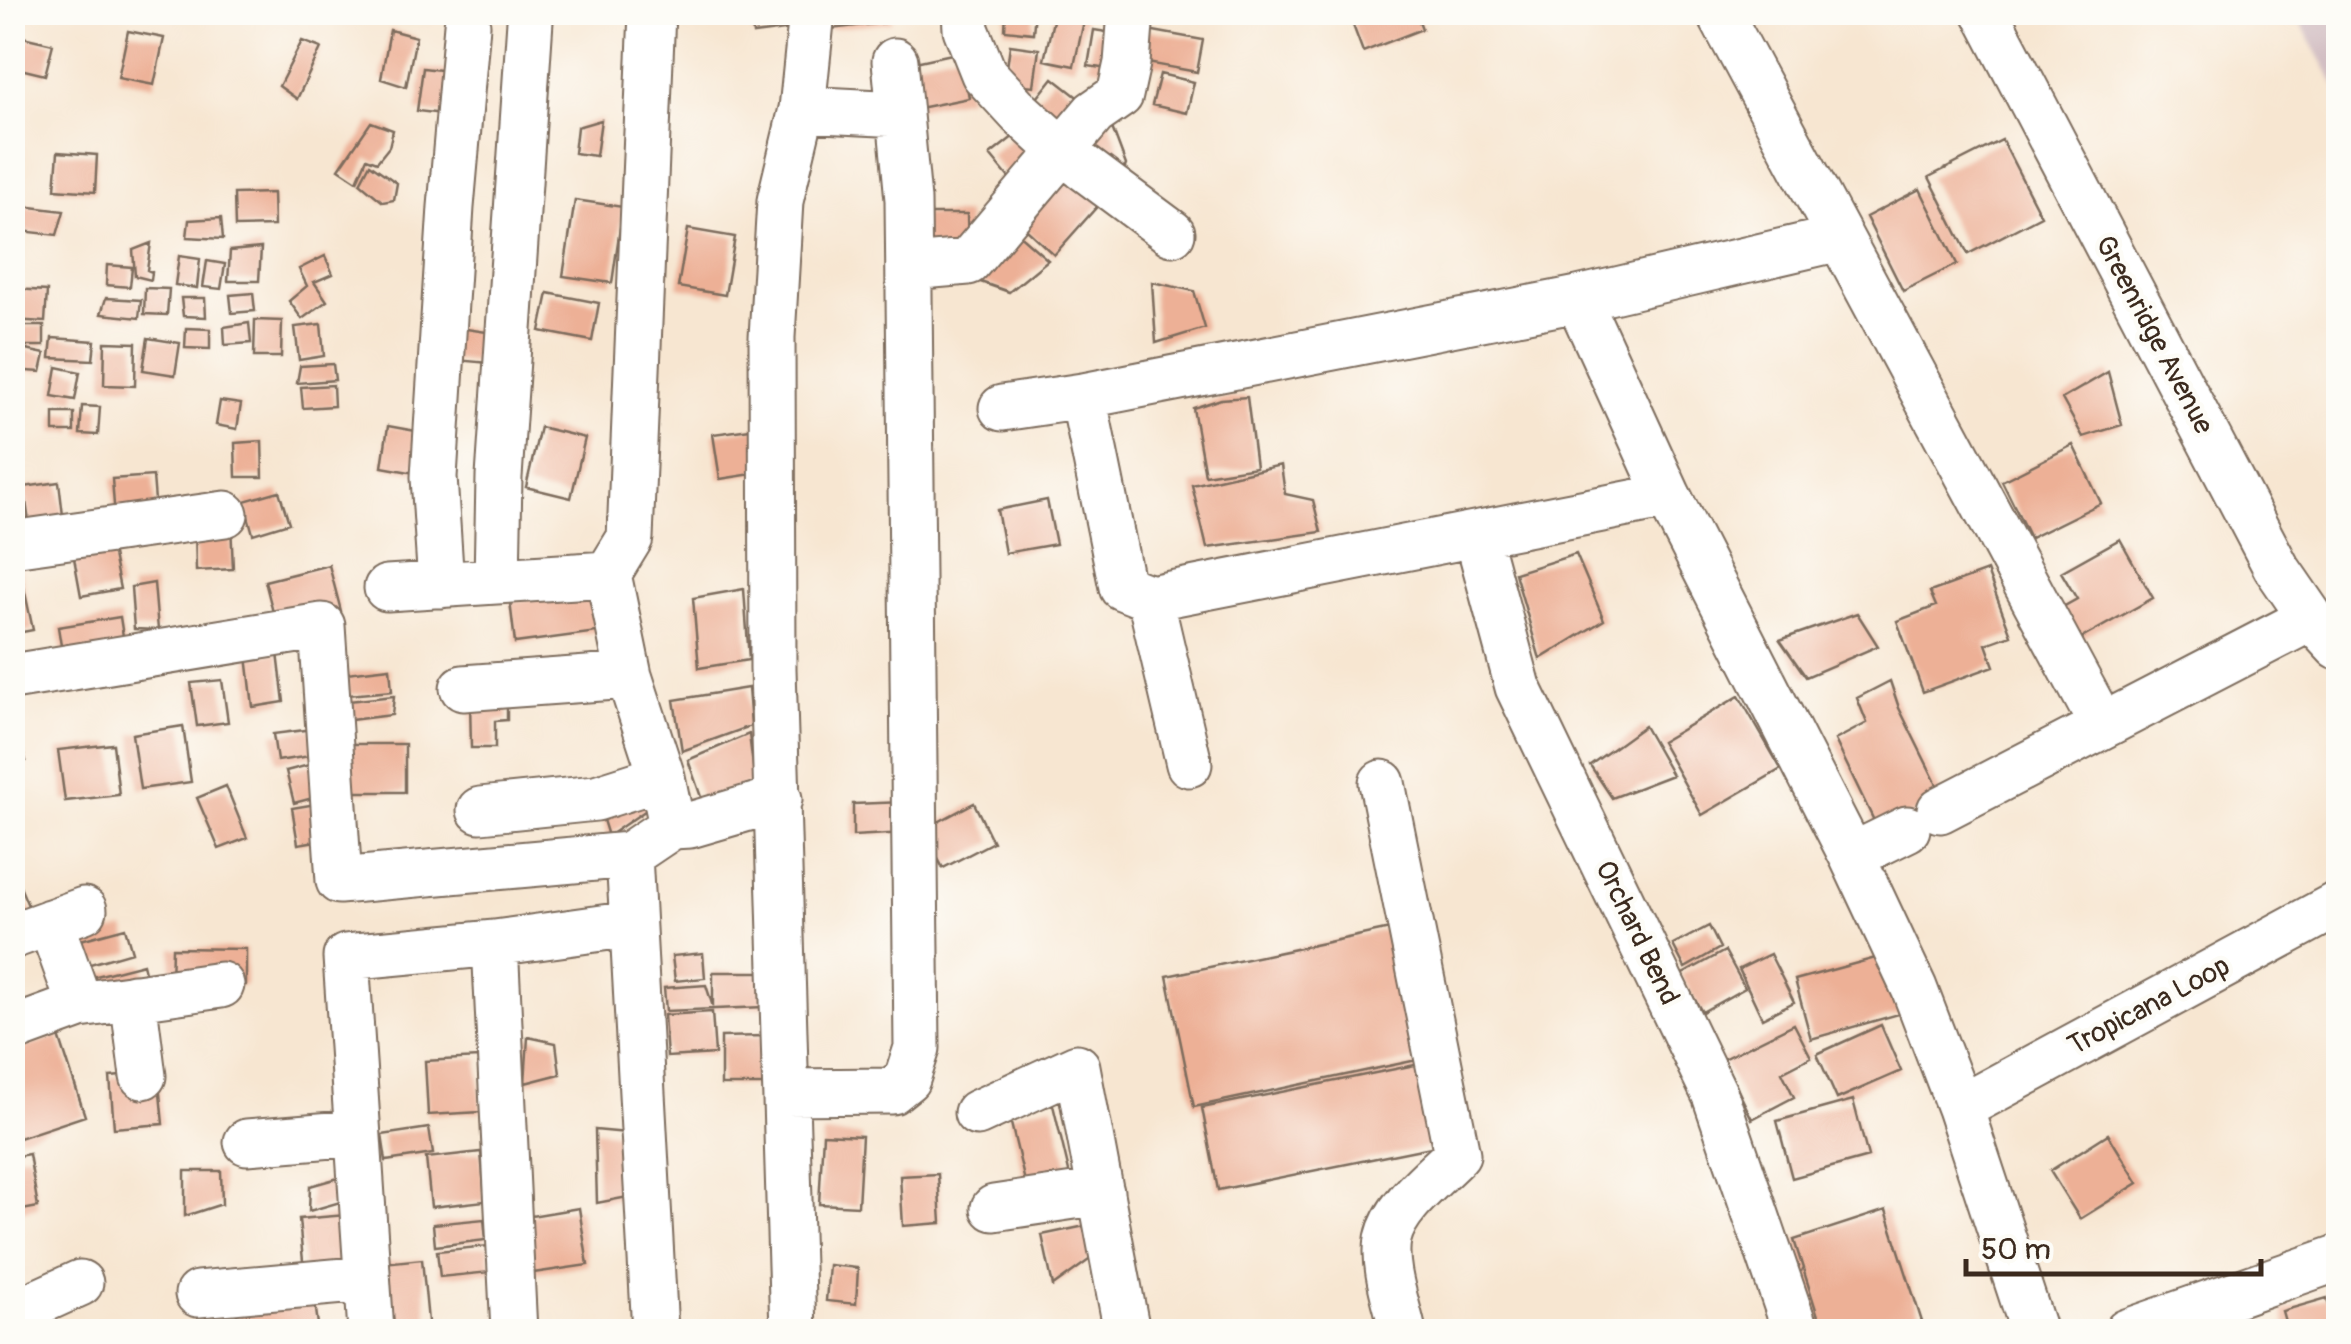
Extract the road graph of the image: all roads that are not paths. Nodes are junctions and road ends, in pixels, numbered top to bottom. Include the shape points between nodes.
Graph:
1 (652, 12) edge
2 (812, 12) edge
3 (965, 12) edge
4 (1131, 12) edge
5 (1719, 12) edge
6 (1985, 12) edge
7 (530, 22) dead end
8 (466, 25) dead end
9 (895, 61) dead end
10 (802, 109) junction
11 (900, 114) junction
12 (1063, 152) junction
13 (1172, 233) dead end
14 (1840, 238) junction
15 (910, 267) junction
16 (1578, 299) junction
17 (1082, 396) junction
18 (1002, 408) dead end
19 (1668, 496) junction
20 (225, 514) dead end
21 (1477, 535) junction
22 (12, 544) edge
23 (608, 574) junction
24 (497, 582) junction
25 (441, 585) junction
26 (387, 588) dead end
27 (1150, 598) junction
28 (2325, 633) edge
29 (629, 676) junction
30 (12, 677) edge
31 (464, 688) dead end
32 (2102, 725) junction
33 (1189, 764) dead end
34 (662, 777) junction
35 (1382, 783) dead end
36 (780, 799) junction
37 (480, 810) dead end
38 (672, 826) junction
39 (629, 855) junction
40 (1852, 856) junction
41 (2338, 904) edge
42 (49, 923) edge
43 (631, 924) junction
44 (495, 943) junction
45 (221, 986) dead end
46 (133, 997) junction
47 (80, 1005) junction
48 (12, 1030) edge
49 (143, 1076) dead end
50 (786, 1092) junction
51 (1960, 1108) junction
52 (976, 1113) dead end
53 (357, 1133) junction
54 (247, 1142) dead end
55 (1101, 1192) junction
56 (994, 1208) dead end
57 (2338, 1258) edge
58 (367, 1278) junction
59 (80, 1283) dead end
60 (198, 1294) dead end
61 (12, 1314) edge
62 (370, 1332) edge
63 (514, 1332) edge
64 (655, 1332) edge
65 (793, 1332) edge
66 (1127, 1332) edge
67 (1403, 1332) edge
68 (1796, 1332) edge
69 (2034, 1332) edge
70 (2127, 1332) edge

1 - 23 street via 630,538
2 - 10 street
3 - 12 street via 984,74
4 - 12 street via 1120,95 1094,113
5 - 14 street
6 - 28 street, Greenridge Avenue via 2276,567
7 - 24 street
8 - 25 street via 434,477
9 - 11 street
10 - 11 street
10 - 36 street via 780,201 772,337
11 - 15 street
12 - 13 street
12 - 15 street via 968,262
14 - 16 street
14 - 32 street
15 - 50 street via 917,1048 907,1079 892,1091
16 - 17 street
16 - 19 street
17 - 18 street
17 - 27 street via 1122,588
19 - 21 street
19 - 40 street
20 - 22 street
21 - 27 street
21 - 68 street, Orchard Bend via 1518,687 1715,1094
23 - 24 street
23 - 29 street
24 - 25 street
25 - 26 street
27 - 33 street
28 - 32 street
29 - 31 street
29 - 34 street
30 - 39 street via 322,626 339,881
32 - 40 street
34 - 37 street via 596,798
34 - 38 street
35 - 67 street via 1457,1154 1397,1218 1388,1239
36 - 38 street
36 - 50 street
38 - 39 street
39 - 43 street
40 - 51 street
41 - 51 street, Tropicana Loop
42 - 47 street
43 - 44 street
43 - 64 street
44 - 53 street via 346,957
44 - 63 street
45 - 46 street
46 - 47 street
46 - 49 street
47 - 48 street
50 - 65 street
51 - 69 street
52 - 55 street via 1078,1067
53 - 54 street
53 - 58 street
55 - 56 street
55 - 66 street
57 - 70 street
58 - 60 street
58 - 62 street
59 - 61 street

